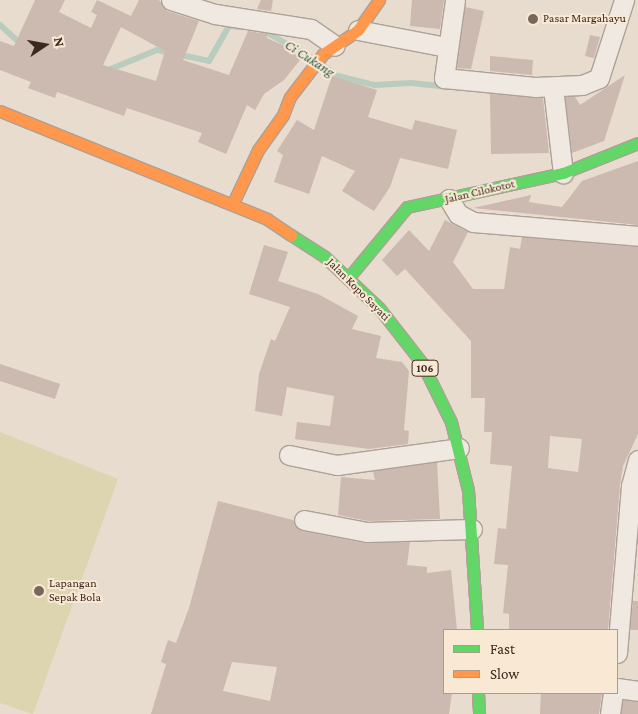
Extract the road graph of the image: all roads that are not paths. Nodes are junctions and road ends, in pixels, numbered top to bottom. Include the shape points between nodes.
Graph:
1 (171, 0) edge
2 (379, 0) edge
3 (455, 0) edge
4 (624, 0) edge
5 (358, 30) junction
6 (446, 47) junction
7 (329, 50) junction
8 (553, 88) junction
9 (286, 102) junction
10 (0, 111) edge
11 (638, 143) edge
12 (563, 173) junction
13 (220, 198) junction
14 (449, 199) junction
15 (233, 203) junction
16 (638, 236) edge
17 (349, 277) junction
18 (459, 448) junction
19 (289, 455) dead end
20 (638, 460) edge
21 (634, 486) edge
22 (304, 520) dead end
23 (472, 529) junction
24 (630, 594) edge
25 (477, 629) edge
26 (618, 648) edge
27 (618, 688) edge
28 (638, 690) edge
29 (478, 694) edge
30 (613, 694) edge
31 (479, 714) edge
32 (610, 714) edge

1 - 7 street via 216,14 311,29
2 - 5 main road
3 - 6 street
4 - 8 street via 599,78 582,85
5 - 6 street
5 - 7 main road
6 - 8 street via 442,72 448,81
7 - 9 main road
8 - 12 street
9 - 13 main road via 274,109 247,146
9 - 15 main road via 283,115 258,150
10 - 13 main road, Jalan Kopo Sayati / 106
11 - 12 main road, Jalan Cilokotot
12 - 14 main road, Jalan Cilokotot
13 - 15 main road, Jalan Kopo Sayati / 106
14 - 16 street via 458,214 473,222
14 - 17 main road, Jalan Cilokotot via 403,210
15 - 17 main road, Jalan Kopo Sayati / 106 via 296,236
17 - 18 main road, Jalan Kopo Sayati / 106 via 422,363 451,422
18 - 19 street via 337,465
18 - 23 main road, Jalan Kopo Sayati / 106
20 - 21 street
21 - 24 street
22 - 23 street via 366,532
23 - 25 main road, Jalan Kopo Sayati / 106
24 - 26 street
27 - 28 street
29 - 31 main road
30 - 32 street

